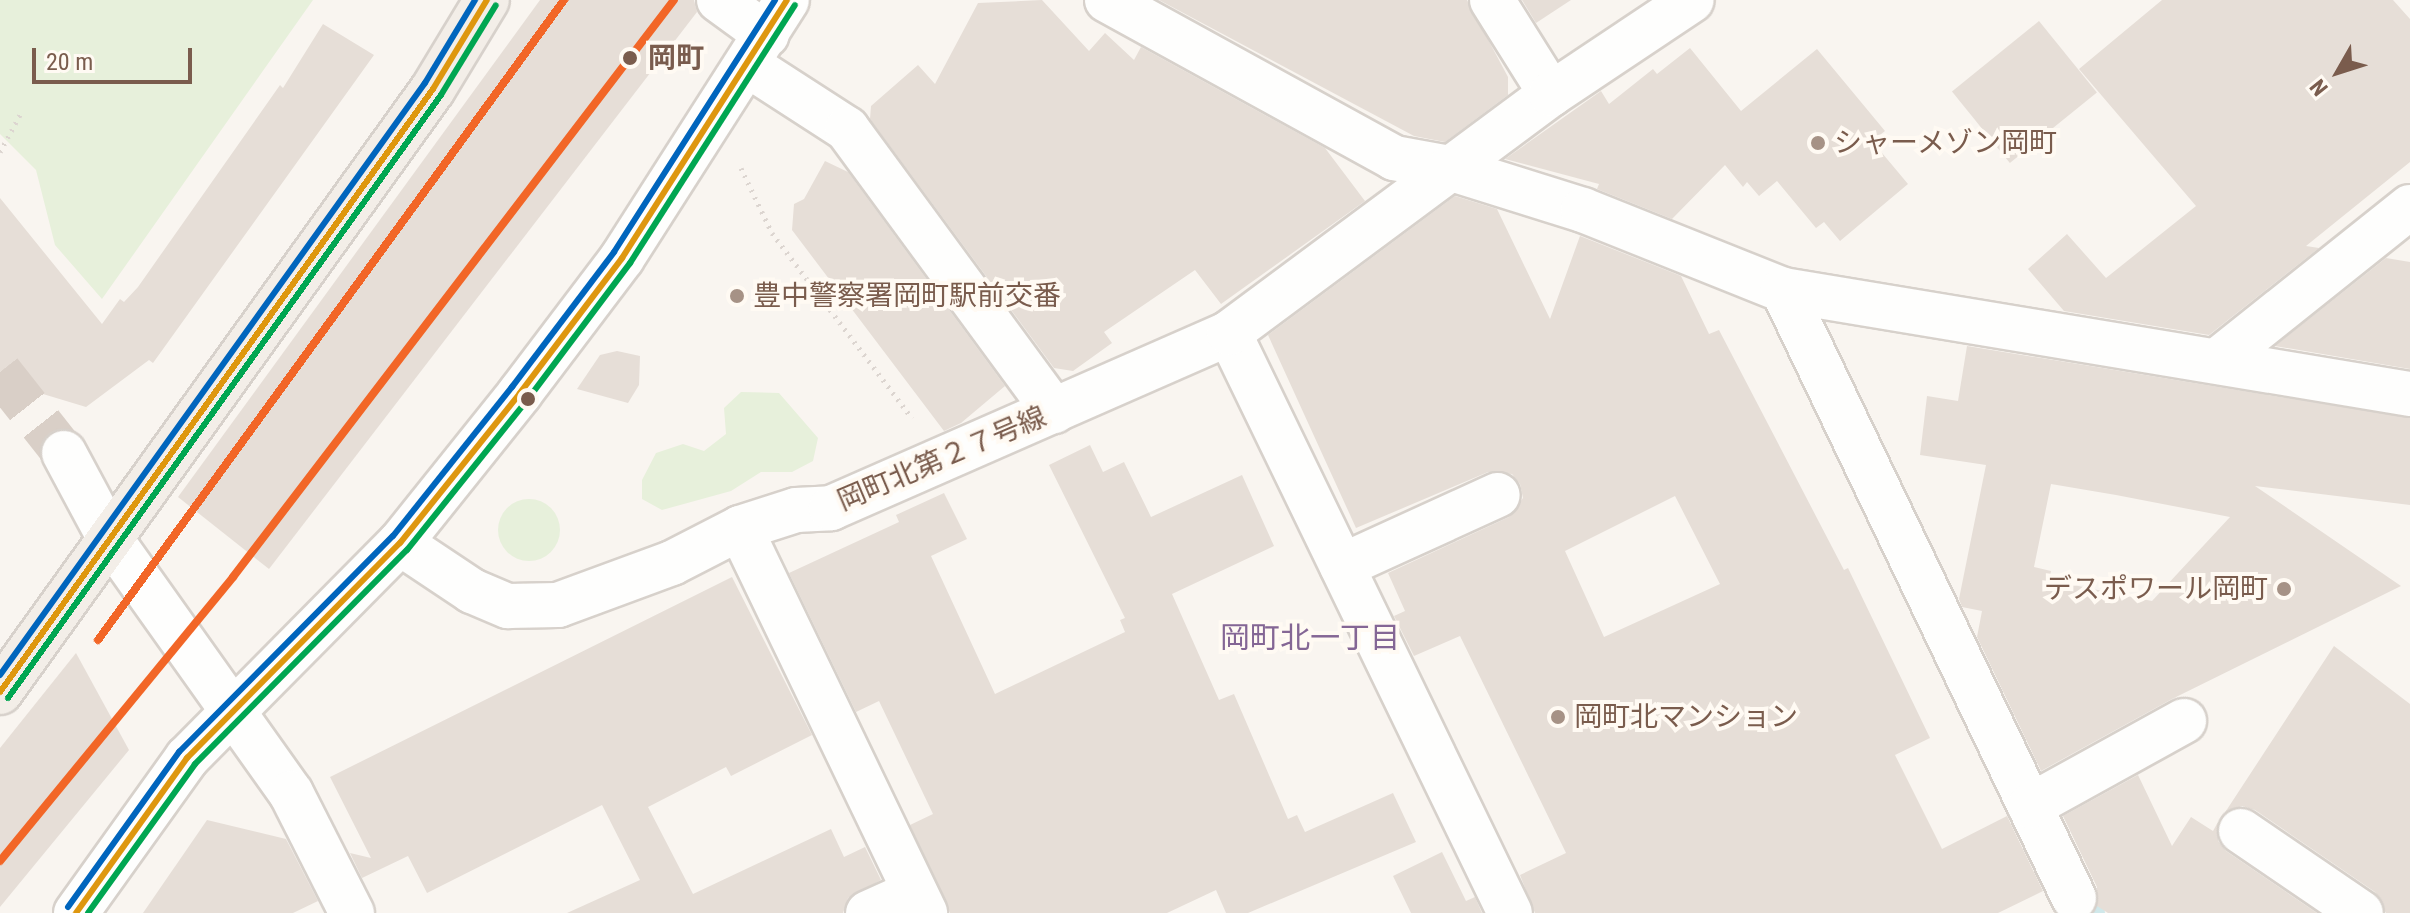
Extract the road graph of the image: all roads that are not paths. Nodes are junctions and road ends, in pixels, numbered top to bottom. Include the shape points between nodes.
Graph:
1 (487, 0) edge
2 (719, 0) edge
3 (1107, 0) edge
4 (1492, 0) edge
5 (1692, 0) edge
6 (767, 34) edge
7 (1551, 94) junction
8 (1449, 168) junction
9 (2410, 207) edge
10 (1783, 290) junction
11 (1229, 333) junction
12 (2217, 361) junction
13 (2410, 394) edge
14 (1054, 411) junction
15 (64, 453) tunnel mouth
16 (1498, 495) dead end
17 (740, 528) junction
18 (109, 537) junction
19 (400, 543) junction
20 (1342, 566) junction
21 (0, 692) edge
22 (233, 709) junction
23 (2184, 721) dead end
24 (2030, 806) junction
25 (2241, 831) dead end
26 (2074, 898) dead end
27 (920, 902) edge
28 (76, 913) edge
29 (352, 913) edge
30 (868, 913) edge
31 (1510, 913) edge
32 (2361, 913) edge

1 - 18 main road via 433,89
2 - 6 street
3 - 8 street via 1394,158
4 - 7 street
5 - 7 street, 岡町北第２７号線
6 - 14 street via 847,129
6 - 19 street via 622,258
7 - 8 street, 岡町北第２７号線
8 - 10 street via 1583,210
8 - 11 street, 岡町北第２７号線
9 - 12 street
10 - 12 street
10 - 24 street
11 - 14 street, 岡町北第２７号線
11 - 20 street
12 - 13 street
14 - 17 street, 岡町北第２７号線 via 831,508 796,510
15 - 18 street
16 - 20 street
17 - 19 street, 岡町北第２７号線 via 672,563 558,605 508,606 472,591
17 - 27 street
18 - 21 main road
18 - 22 street
19 - 22 street
20 - 31 street
22 - 28 street via 187,758
22 - 29 street via 291,793
23 - 24 street
24 - 26 street
25 - 32 street
27 - 30 street

